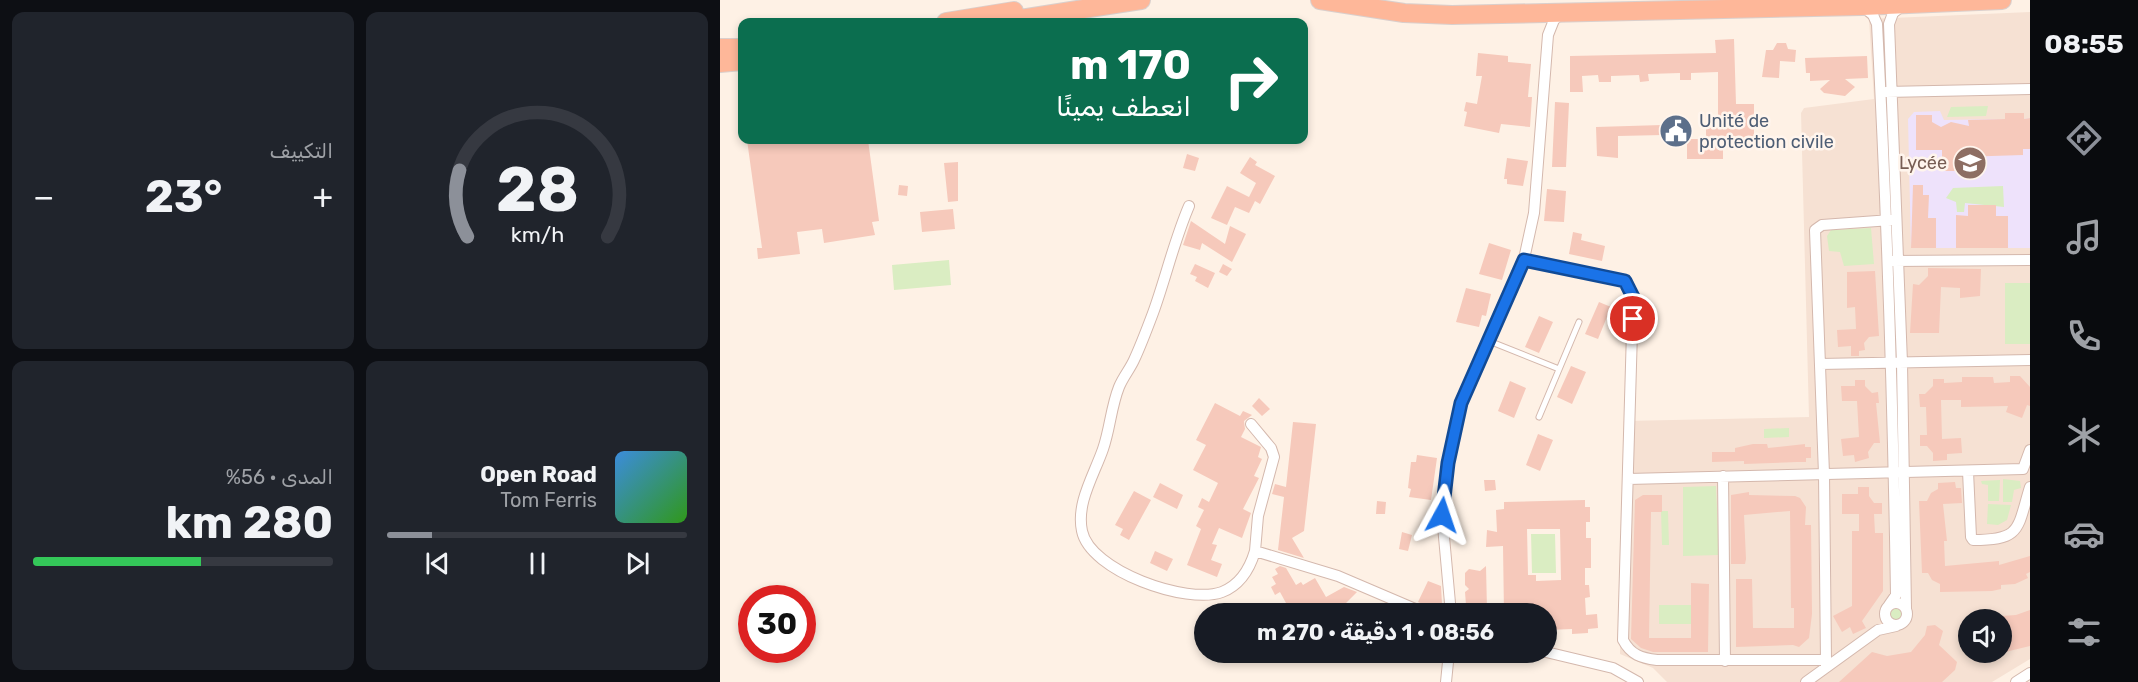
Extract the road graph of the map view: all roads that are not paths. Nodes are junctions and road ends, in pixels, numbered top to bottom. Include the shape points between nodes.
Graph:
1 (1081, 0) edge
2 (1141, 0) edge
3 (1320, 0) edge
4 (1392, 0) edge
5 (1634, 0) edge
6 (2002, 0) edge
7 (1907, 5) junction
8 (1862, 6) junction
9 (1563, 13) junction
10 (1528, 14) junction
11 (971, 18) edge
12 (1026, 18) edge
13 (1548, 35) junction
14 (720, 48) edge
15 (738, 48) edge
16 (738, 61) edge
17 (720, 63) edge
18 (2030, 89) edge
19 (1893, 91) junction
20 (1881, 92) junction
21 (1189, 206) dead end
22 (1891, 220) junction
23 (1524, 260) junction
24 (2030, 260) edge
25 (1892, 261) junction
26 (1578, 322) dead end
27 (1489, 341) junction
28 (2030, 360) edge
29 (1890, 363) junction
30 (1902, 363) junction
31 (1820, 364) junction
32 (1559, 369) junction
33 (1539, 417) dead end
34 (1251, 424) dead end
35 (2030, 450) edge
36 (2023, 469) junction
37 (1968, 471) junction
38 (1899, 472) junction
39 (1824, 474) junction
40 (1723, 476) junction
41 (1628, 479) junction
42 (2030, 485) edge
43 (1255, 551) junction
44 (1401, 603) edge
45 (1450, 603) edge
46 (1886, 609) junction
47 (1906, 609) junction
48 (1896, 626) junction
49 (1878, 630) junction
50 (1557, 655) edge
51 (1725, 661) junction
52 (1448, 663) edge
53 (1826, 664) junction
54 (2030, 674) edge
55 (1446, 682) edge
56 (1638, 682) edge
57 (1806, 682) edge
58 (2016, 682) edge

1 - 11 highway
2 - 12 highway
3 - 10 highway via 1429,15
4 - 5 highway via 1427,4
6 - 7 highway
7 - 8 highway
7 - 19 street via 1893,13 1889,24
8 - 9 highway
8 - 20 street via 1877,24
9 - 10 highway
9 - 13 street via 1554,20
10 - 13 street via 1541,20
13 - 23 street via 1534,213
14 - 15 highway
16 - 17 highway
18 - 19 street
19 - 20 street
19 - 22 street
20 - 22 street
21 - 43 street via 1172,246 1154,311 1118,389 1082,509 1082,532 1090,550 1110,566 1178,593 1222,592 1244,575
22 - 25 street
22 - 31 street via 1822,225 1815,230
23 - 27 street
23 - 41 street via 1615,277 1630,287 1633,297
24 - 25 street
25 - 29 street
25 - 30 street
26 - 32 lane
27 - 32 lane
27 - 45 street via 1461,403 1444,484 1442,515
28 - 30 street
29 - 30 street
29 - 31 street
29 - 38 street
30 - 38 street
31 - 39 street
32 - 33 lane
34 - 43 street via 1271,447 1274,458 1258,516
35 - 36 street
36 - 37 street
36 - 42 street
37 - 38 street
37 - 42 street via 1974,540 2000,540 2011,535
38 - 39 street
38 - 46 street via 1896,595
38 - 47 street
39 - 40 street
39 - 53 street
40 - 41 street
40 - 51 street
41 - 51 street via 1623,640 1641,658
43 - 44 street via 1338,576
46 - 47 street via 1898,603
46 - 48 street via 1889,624
46 - 49 street
47 - 48 street via 1906,620
48 - 49 street
49 - 53 street
50 - 56 street via 1613,668
51 - 53 street
52 - 55 street
53 - 57 street
54 - 58 street

